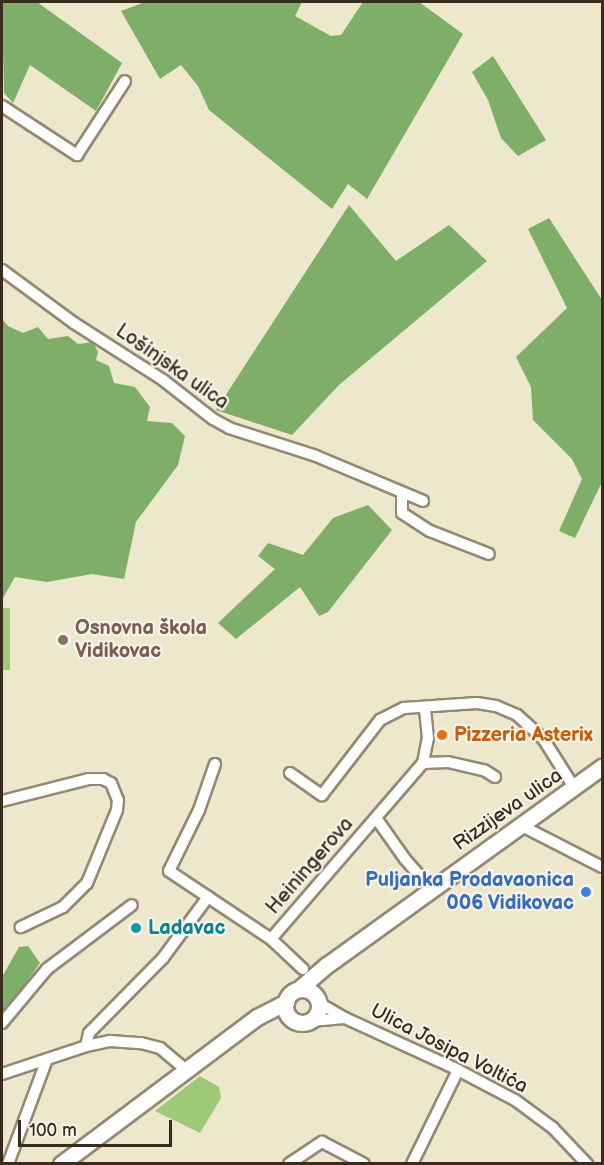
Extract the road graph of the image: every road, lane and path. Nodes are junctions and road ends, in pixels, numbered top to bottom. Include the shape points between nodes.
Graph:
1 (125, 81) dead end
2 (2, 106) edge
3 (2, 270) edge
4 (402, 494) junction
5 (423, 501) dead end
6 (489, 554) dead end
7 (425, 706) junction
8 (423, 763) junction
9 (215, 764) dead end
10 (603, 767) edge
11 (290, 773) dead end
12 (495, 777) dead end
13 (575, 789) junction
14 (2, 801) edge
15 (376, 818) junction
16 (522, 826) junction
17 (603, 867) edge
18 (432, 890) junction
19 (208, 897) junction
20 (132, 904) dead end
21 (21, 927) dead end
22 (271, 939) junction
23 (303, 969) dead end
24 (321, 971) junction
25 (299, 989) junction
26 (317, 999) junction
27 (287, 1009) junction
28 (345, 1018) junction
29 (311, 1021) junction
30 (2, 1023) edge
31 (86, 1046) junction
32 (47, 1059) junction
33 (186, 1070) junction
34 (459, 1070) junction
35 (2, 1074) edge
36 (8, 1164) edge
37 (61, 1164) edge
38 (289, 1164) edge
39 (364, 1164) edge
40 (412, 1164) edge
41 (587, 1164) edge

1 - 2 street via 77,155
3 - 4 street, Lošinjska ulica via 229,428 316,456
4 - 5 street, Lošinjska ulica
4 - 6 street via 402,513 430,531
7 - 8 street via 428,738
7 - 11 street via 404,708 381,720 322,795
7 - 13 street via 477,703 516,715 544,740
8 - 12 street via 448,762 484,770
8 - 15 street, Heiningerova
9 - 19 street via 199,810 169,871
10 - 13 street, Rizzijeva ulica
13 - 16 street, Rizzijeva ulica
14 - 21 street via 89,779 111,783 118,800 87,883 63,908
15 - 18 street, Heiningerova
15 - 22 street, Heiningerova
16 - 17 street
16 - 18 street, Rizzijeva ulica
18 - 24 street, Rizzijeva ulica
19 - 22 street
19 - 31 street via 163,957 89,1033
20 - 30 street via 47,969
22 - 23 street
24 - 25 street, Rizzijeva ulica
24 - 26 street
25 - 26 street via 309,990
25 - 27 street via 291,993
26 - 28 street, Ulica Josipa Voltića
26 - 29 street via 318,1013
27 - 29 street via 301,1023
27 - 33 street via 257,1017
28 - 29 street, Ulica Josipa Voltića
28 - 34 street, Ulica Josipa Voltića
31 - 32 street
31 - 33 street via 110,1041 160,1048
32 - 35 street
32 - 36 street
33 - 37 street
34 - 40 street
34 - 41 street, Ulica Josipa Voltića via 534,1113 572,1145
38 - 39 street via 322,1142

